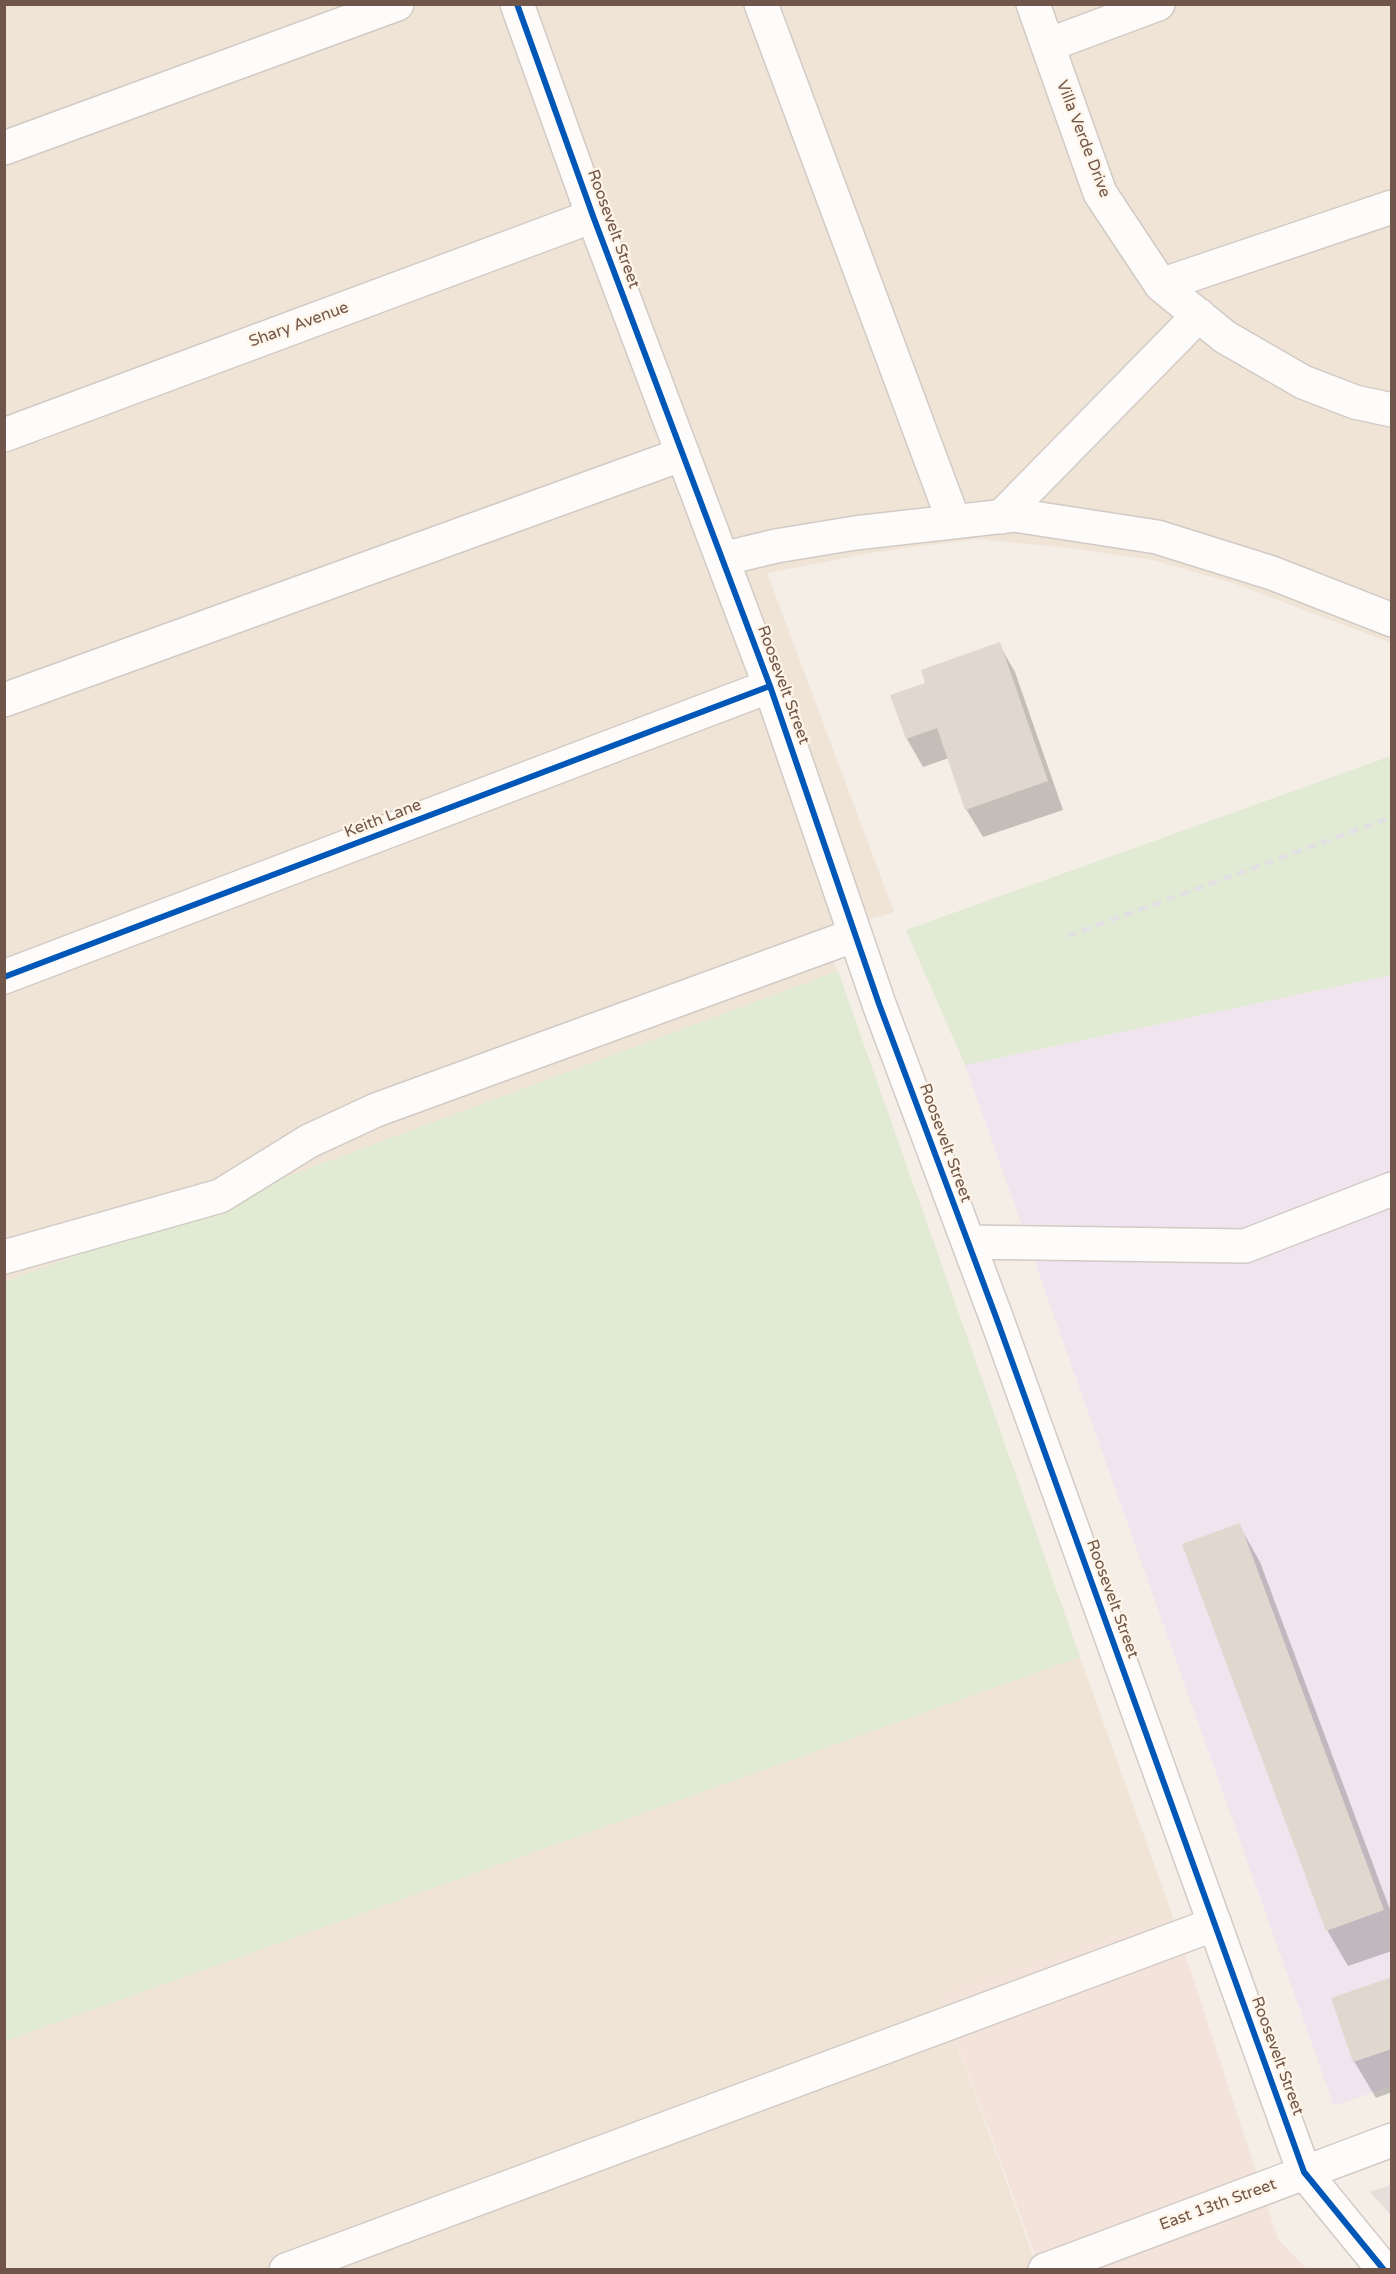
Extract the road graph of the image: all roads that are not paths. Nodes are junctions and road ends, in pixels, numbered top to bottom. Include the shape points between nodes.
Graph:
1 (397, 4) edge
2 (517, 4) edge
3 (761, 4) edge
4 (1033, 4) edge
5 (1158, 4) edge
6 (1048, 45) junction
7 (4, 148) edge
8 (1392, 207) edge
9 (593, 216) junction
10 (1161, 285) junction
11 (1198, 315) junction
12 (1392, 411) edge
13 (4, 435) edge
14 (683, 454) junction
15 (1001, 517) junction
16 (954, 522) junction
17 (722, 559) junction
18 (1392, 620) edge
19 (770, 686) junction
20 (4, 699) edge
21 (855, 935) junction
22 (4, 977) edge
23 (1392, 1189) edge
24 (968, 1242) junction
25 (4, 1257) edge
26 (1215, 1924) junction
27 (1392, 2140) edge
28 (1304, 2172) junction
29 (286, 2270) edge
30 (1045, 2270) edge
31 (1384, 2270) edge

1 - 7 street
2 - 9 street, Roosevelt Street
3 - 16 street
4 - 6 street, Villa Verde Drive
5 - 6 street
6 - 10 street, Villa Verde Drive via 1100,193
8 - 10 street
9 - 13 street, Shary Avenue
9 - 14 street, Roosevelt Street
10 - 11 street, Villa Verde Drive
11 - 12 street, Villa Verde Drive via 1225,337 1303,382
11 - 15 street
14 - 17 street, Roosevelt Street
14 - 20 street
15 - 16 street
15 - 18 street via 1157,537 1272,573
16 - 17 street via 798,542
17 - 19 street, Roosevelt Street
19 - 21 street, Roosevelt Street
19 - 22 street, Keith Lane
21 - 24 street, Roosevelt Street
21 - 25 street via 376,1110 309,1141 220,1196
23 - 24 street via 1245,1246
24 - 26 street, Roosevelt Street
26 - 28 street, Roosevelt Street
26 - 29 street
27 - 28 street, East 13th Street
28 - 30 street, East 13th Street
28 - 31 street, Roosevelt Street

